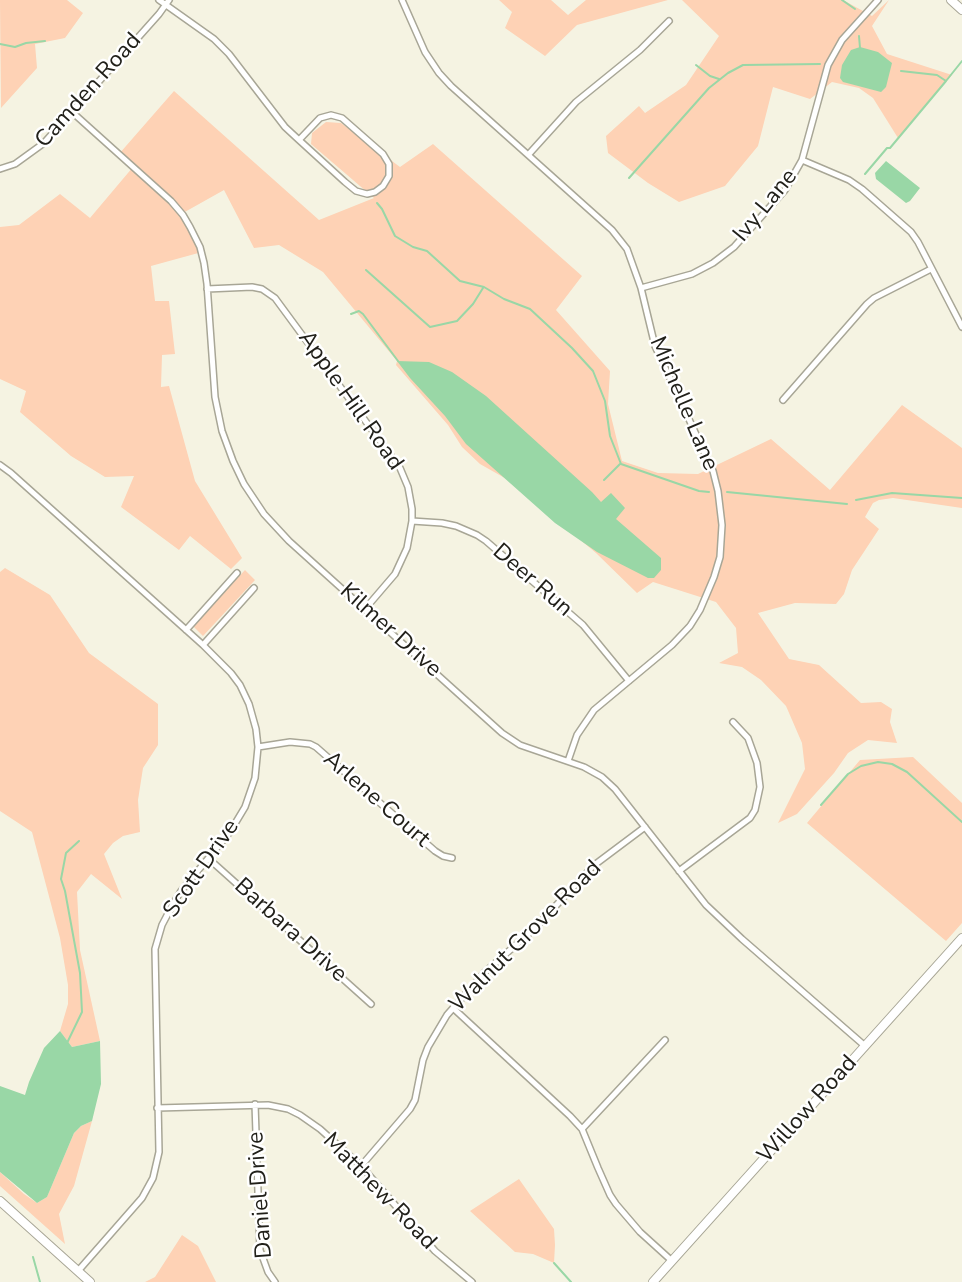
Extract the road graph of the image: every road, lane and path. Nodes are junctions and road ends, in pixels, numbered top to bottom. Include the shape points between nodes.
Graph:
1 (159, 0) edge
2 (402, 0) edge
3 (878, 0) edge
4 (951, 0) edge
5 (168, 2) edge
6 (962, 9) edge
7 (669, 21) dead end
8 (72, 113) junction
9 (299, 140) junction
10 (528, 154) junction
11 (802, 160) junction
12 (0, 169) edge
13 (931, 270) junction
14 (641, 288) junction
15 (207, 289) junction
16 (962, 327) edge
17 (783, 400) dead end
18 (0, 466) edge
19 (412, 521) junction
20 (237, 573) dead end
21 (254, 588) dead end
22 (365, 609) junction
23 (186, 629) junction
24 (203, 645) junction
25 (629, 681) junction
26 (733, 722) dead end
27 (258, 747) junction
28 (568, 761) junction
29 (645, 827) junction
30 (452, 858) dead end
31 (209, 859) junction
32 (679, 871) junction
33 (962, 937) edge
34 (371, 1003) dead end
35 (453, 1008) junction
36 (665, 1040) dead end
37 (864, 1046) junction
38 (255, 1104) junction
39 (157, 1108) junction
40 (582, 1129) junction
41 (361, 1166) junction
42 (0, 1201) edge
43 (672, 1261) junction
44 (78, 1271) junction
45 (90, 1282) edge
46 (275, 1282) edge
47 (472, 1282) edge
48 (653, 1282) edge

1 - 5 street
2 - 10 street, Michelle Lane via 439,73
3 - 11 street, Ivy Lane via 842,40 828,65
4 - 6 street
5 - 8 street, Camden Road
5 - 9 street via 229,54
7 - 10 street via 576,102
8 - 12 street, Camden Road via 36,151
8 - 15 street, Kilmer Drive via 183,215 200,247
9 - 9 street via 356,191 375,192 389,176 383,154 342,118 320,118
10 - 14 street, Michelle Lane via 612,230 627,249
11 - 13 street via 862,188 911,232
11 - 14 street, Ivy Lane via 785,190 723,256 692,274
13 - 16 street
13 - 17 street via 867,304
14 - 25 street, Michelle Lane via 654,346 713,471 722,537 717,568 695,618 672,645
15 - 19 street, Apple Hill Road via 252,287 281,303 400,468 408,487
15 - 22 street, Kilmer Drive via 215,397 233,461 254,500 278,529
18 - 23 street, Scott Drive
19 - 22 street, Apple Hill Road via 400,565
19 - 25 street, Deer Run via 456,526 486,541 583,625
20 - 23 street
21 - 24 street
22 - 28 street, Kilmer Drive via 512,740
23 - 24 street, Scott Drive
24 - 27 street, Scott Drive via 245,694
25 - 28 street, Michelle Lane via 587,718
26 - 32 street via 748,738 757,763 760,787 755,810
27 - 30 street, Arlene Court via 290,743 316,747 426,844
27 - 31 street, Scott Drive via 255,778 245,807
28 - 29 street, Kilmer Drive via 602,777
29 - 32 street, Kilmer Drive
29 - 35 street, Walnut Grove Road via 593,866
31 - 34 street, Barbara Drive
31 - 39 street, Scott Drive via 173,904 155,949
32 - 37 street, Kilmer Drive via 742,939
33 - 37 street, Willow Road
35 - 40 street
35 - 41 street, Walnut Grove Road via 428,1047 410,1109
36 - 40 street
37 - 43 street, Willow Road
38 - 39 street, Matthew Road
38 - 41 street, Matthew Road via 300,1115
38 - 46 street, Daniel Drive via 260,1250
39 - 44 street, Scott Drive via 158,1160 148,1189
40 - 43 street via 617,1204
41 - 47 street, Matthew Road via 435,1251
42 - 44 street
43 - 48 street, Willow Road
44 - 45 street

